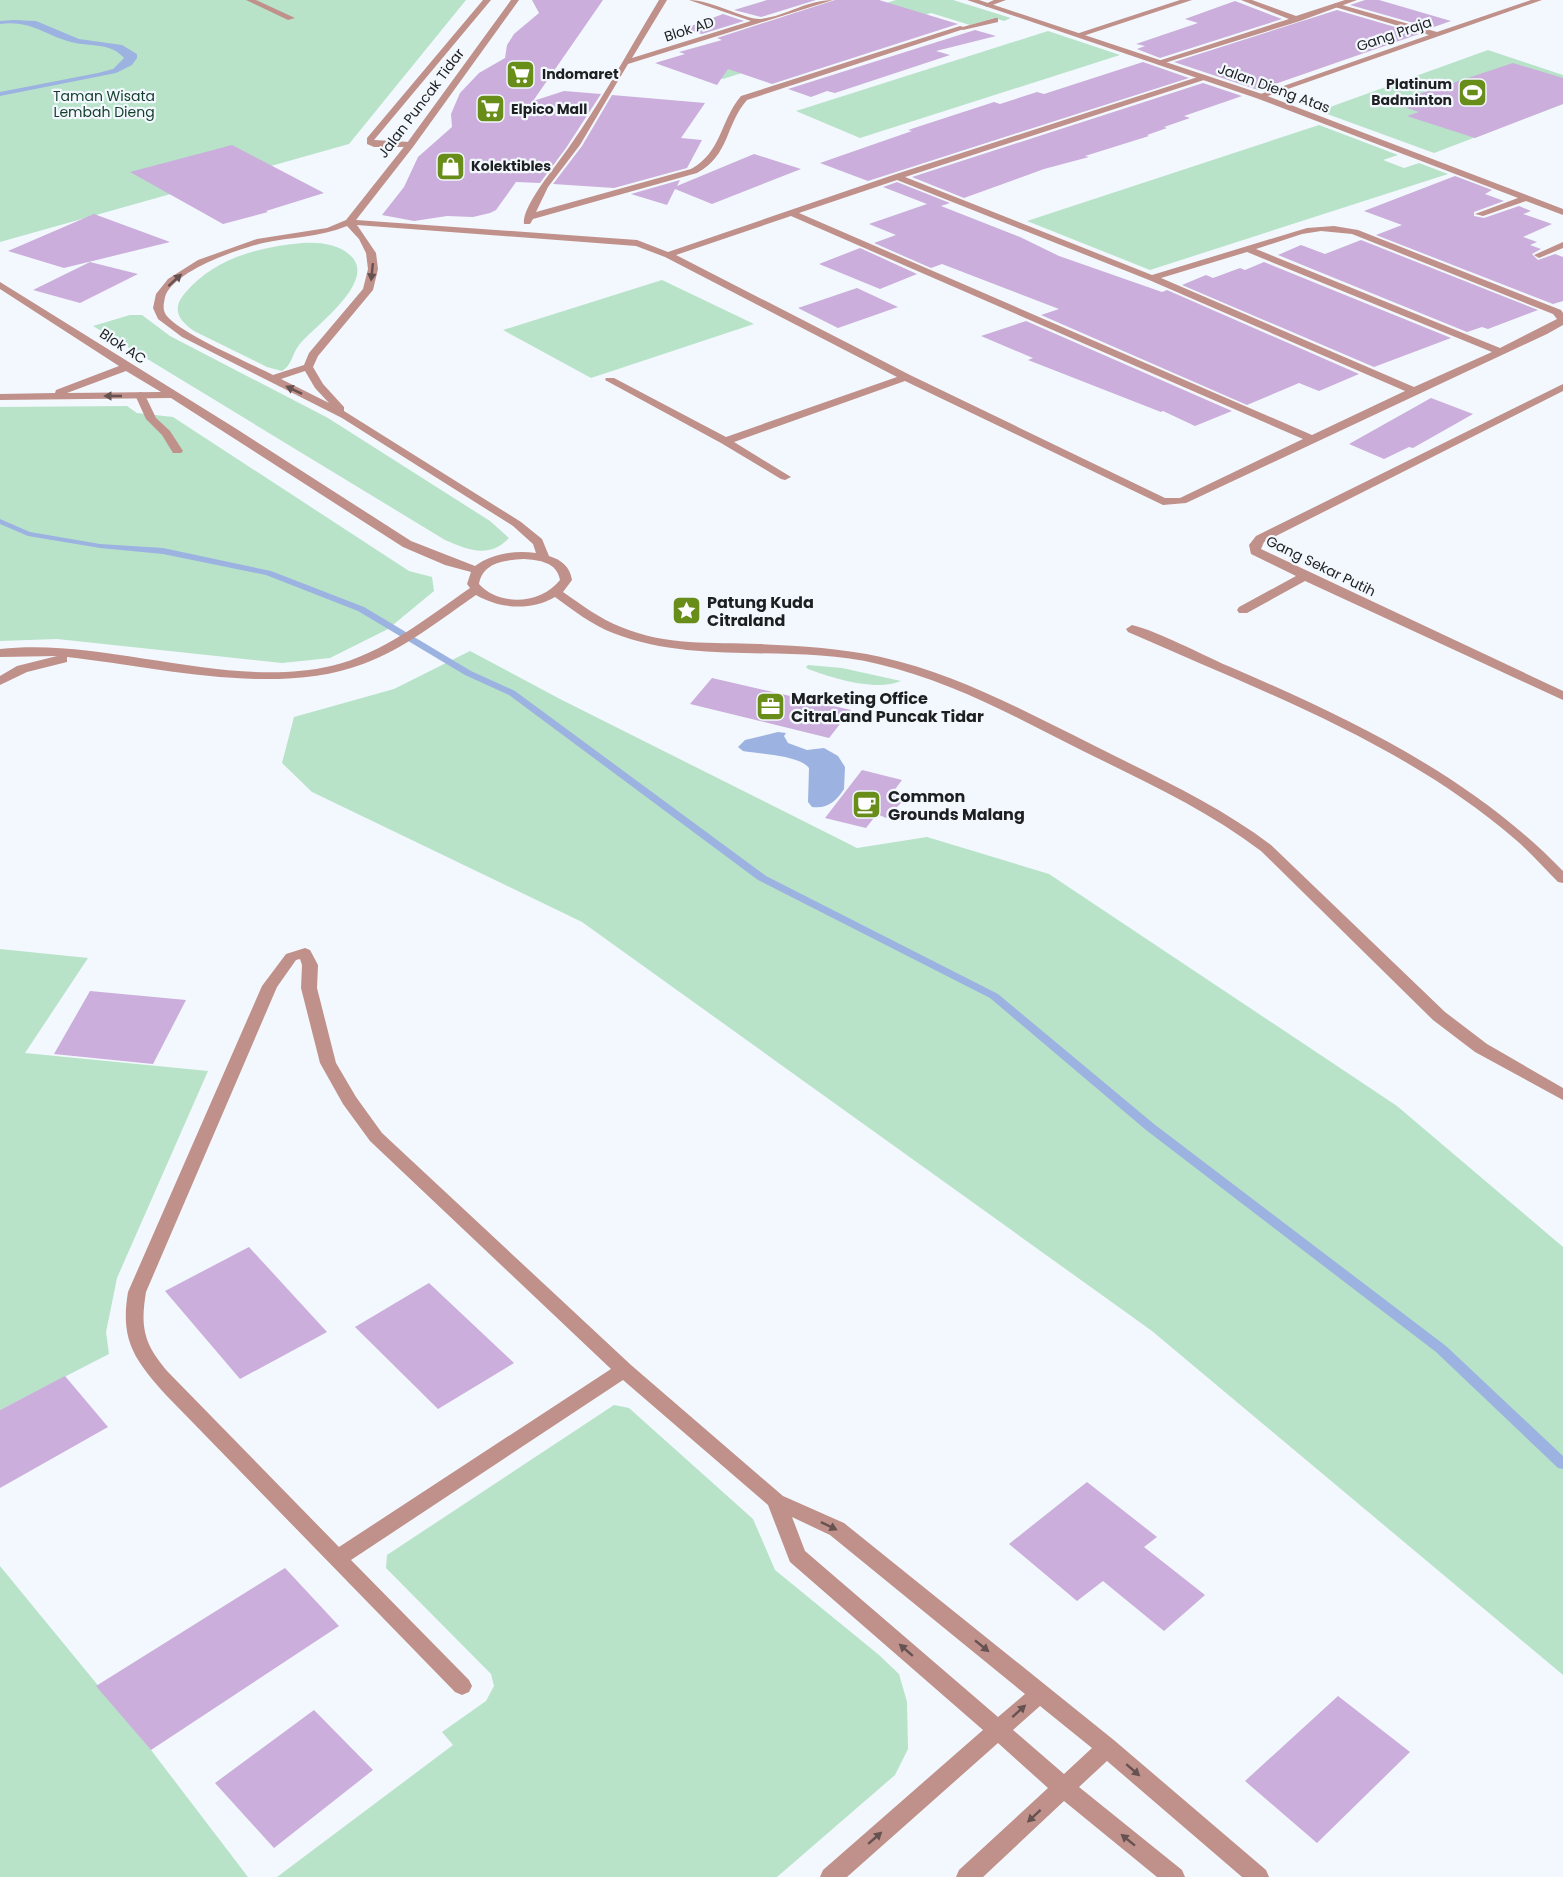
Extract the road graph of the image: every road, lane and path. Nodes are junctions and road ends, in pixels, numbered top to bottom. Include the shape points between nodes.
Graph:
1 (250, 0) edge
2 (487, 0) edge
3 (515, 0) edge
4 (663, 0) edge
5 (693, 0) edge
6 (829, 0) edge
7 (971, 0) edge
8 (1002, 0) edge
9 (1188, 0) edge
10 (1245, 0) edge
11 (1353, 0) edge
12 (1538, 0) edge
13 (987, 5) junction
14 (1338, 5) junction
15 (291, 18) dead end
16 (1297, 19) junction
17 (995, 20) dead end
18 (758, 21) junction
19 (1434, 34) junction
20 (1077, 35) junction
21 (628, 62) junction
22 (1161, 63) junction
23 (1204, 77) junction
24 (1259, 96) junction
25 (410, 145) junction
26 (897, 177) junction
27 (1526, 198) junction
28 (1563, 212) edge
29 (793, 214) junction
30 (1480, 214) dead end
31 (529, 217) junction
32 (349, 222) junction
33 (521, 234) junction
34 (1563, 245) edge
35 (1246, 248) junction
36 (668, 255) junction
37 (1539, 255) dead end
38 (1152, 278) junction
39 (0, 285) edge
40 (1499, 351) junction
41 (127, 367) junction
42 (309, 367) junction
43 (906, 377) junction
44 (271, 379) junction
45 (610, 380) dead end
46 (1563, 387) edge
47 (1414, 391) junction
48 (140, 395) junction
49 (172, 395) junction
50 (48, 396) junction
51 (0, 397) edge
52 (346, 416) junction
53 (1312, 439) junction
54 (725, 441) junction
55 (177, 451) dead end
56 (785, 477) dead end
57 (544, 558) junction
58 (476, 570) junction
59 (1305, 576) junction
60 (476, 590) junction
61 (556, 592) junction
62 (1244, 609) dead end
63 (1132, 629) dead end
64 (5, 651) edge
65 (74, 656) junction
66 (0, 681) edge
67 (1563, 696) edge
68 (1563, 879) edge
69 (1563, 1095) edge
70 (624, 1370) junction
71 (776, 1502) junction
72 (337, 1559) junction
73 (462, 1686) dead end
74 (1040, 1693) junction
75 (998, 1730) junction
76 (1107, 1748) junction
77 (1064, 1788) junction
78 (831, 1877) edge
79 (967, 1877) edge
80 (1174, 1877) edge
81 (1258, 1877) edge

1 - 15 street
2 - 25 street via 370,140 374,144
3 - 25 street, Jalan Puncak Tidar
4 - 21 street, Blok AD
5 - 18 street, Blok AD
6 - 18 street, Blok AD
7 - 13 street, Jalan Dieng Atas
8 - 13 street
9 - 20 street
10 - 16 street
11 - 14 street
12 - 19 street, Gang Praja
13 - 20 street, Jalan Dieng Atas
14 - 16 street
14 - 19 street
16 - 22 street
17 - 31 street via 744,98 734,107 713,157 705,165
18 - 21 street, Blok AD
19 - 24 street, Gang Praja
20 - 22 street, Jalan Dieng Atas
21 - 31 street, Blok AD via 576,146 543,187
22 - 23 street, Jalan Dieng Atas
23 - 24 street, Jalan Dieng Atas
23 - 26 street
24 - 27 street, Jalan Dieng Atas
25 - 32 street, Jalan Puncak Tidar
26 - 29 street
26 - 38 street
27 - 28 street, Jalan Dieng Atas
27 - 30 street
29 - 36 street
29 - 53 street
31 - 33 street, Blok AD
32 - 33 street
32 -> 42 street via 366,240 373,258 373,277 368,290 313,355
44 -> 32 street via 171,326 158,308 161,294 186,270 218,254 260,241 329,230
33 - 36 street via 637,243
34 - 37 street
35 - 38 street
35 - 40 street
35 - 40 street via 1314,228 1344,229 1561,316 1554,327
36 - 43 street
38 - 47 street
39 - 41 street, Blok AC
40 - 47 street
41 - 49 street, Blok AC
41 - 50 street
42 - 44 street
42 - 52 street via 319,386
43 - 53 street via 1163,502 1182,501
43 - 54 street
52 -> 44 street
45 - 54 street
46 - 59 street, Gang Sekar Putih via 1256,542 1255,551
47 - 53 street
48 - 49 street
48 -> 50 street
48 - 55 street
49 - 58 street, Blok AC via 406,544
50 - 51 street
52 - 57 street via 517,524 538,542
54 - 56 street
57 - 58 street via 506,557
57 - 61 street via 566,573 563,586
58 - 60 street via 472,584
59 - 62 street
59 - 67 street, Gang Sekar Putih
60 - 61 street via 506,602 533,600
60 - 65 street via 386,648 330,670 250,673
61 - 69 street via 589,616 650,641 682,647 824,653 879,660 948,680 1008,708 1234,824 1266,848 1439,1016 1481,1048
63 - 68 street via 1366,735 1447,781 1515,831
64 - 65 street
65 - 66 street via 22,669
70 - 71 street
70 - 72 street
70 - 72 street via 376,1137 328,1063 309,988 310,965 305,953 291,957 266,997 137,1292 132,1317 136,1339 148,1363
71 -> 74 street via 837,1529
75 -> 71 street via 798,1556
72 - 73 street
75 -> 74 street
74 - 76 street
75 - 77 street
78 -> 75 street
76 - 77 street
76 -> 81 street
77 -> 79 street
80 -> 77 street

